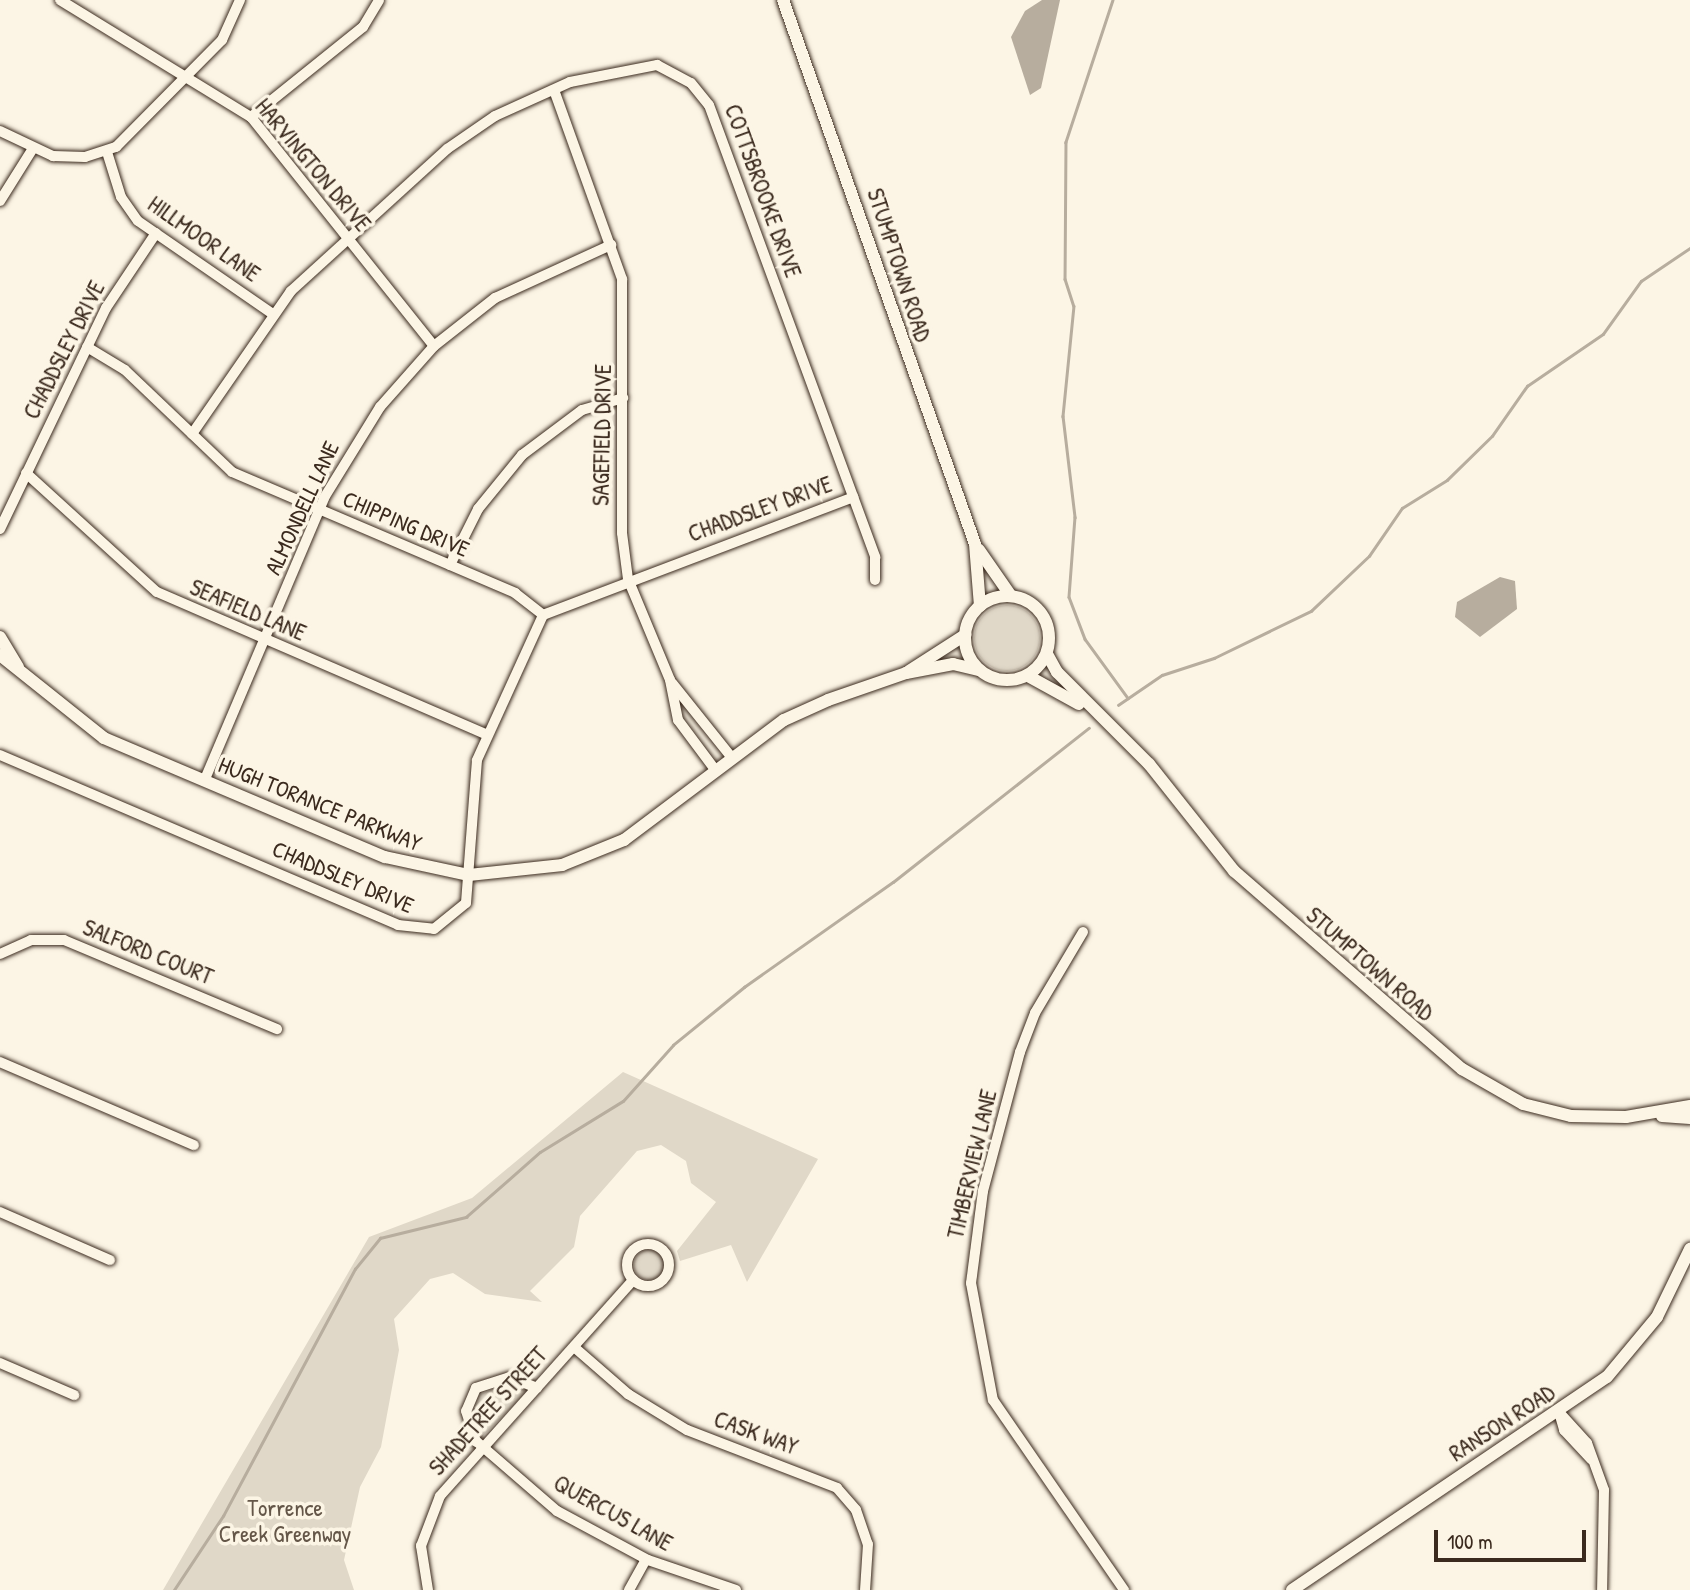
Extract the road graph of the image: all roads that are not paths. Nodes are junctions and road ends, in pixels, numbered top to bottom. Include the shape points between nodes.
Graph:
1 (60, 0) edge
2 (240, 0) edge
3 (379, 0) edge
4 (783, 0) edge
5 (186, 77) junction
6 (554, 90) junction
7 (251, 117) junction
8 (0, 131) edge
9 (32, 150) junction
10 (107, 152) junction
11 (0, 201) edge
12 (156, 233) junction
13 (346, 237) junction
14 (611, 245) junction
15 (273, 314) junction
16 (434, 345) junction
17 (87, 346) junction
18 (624, 398) junction
19 (192, 434) junction
20 (26, 474) junction
21 (853, 497) junction
22 (319, 510) junction
23 (0, 529) edge
24 (975, 544) junction
25 (450, 565) junction
26 (628, 579) junction
27 (874, 580) dead end
28 (1011, 596) junction
29 (980, 606) junction
30 (543, 615) junction
31 (965, 635) junction
32 (0, 637) edge
33 (266, 640) junction
34 (1047, 654) junction
35 (0, 655) edge
36 (19, 667) junction
37 (979, 670) junction
38 (906, 673) junction
39 (1028, 676) junction
40 (670, 680) junction
41 (1092, 710) junction
42 (486, 735) junction
43 (0, 755) edge
44 (732, 758) junction
45 (716, 771) junction
46 (205, 779) junction
47 (469, 875) junction
48 (1083, 932) dead end
49 (0, 954) edge
50 (277, 1029) dead end
51 (0, 1062) edge
52 (1690, 1106) edge
53 (1651, 1114) junction
54 (1690, 1118) edge
55 (194, 1145) dead end
56 (0, 1212) edge
57 (1690, 1249) edge
58 (110, 1260) dead end
59 (1688, 1265) edge
60 (633, 1280) dead end
61 (574, 1347) junction
62 (0, 1363) edge
63 (537, 1388) junction
64 (75, 1395) dead end
65 (1559, 1412) junction
66 (484, 1447) junction
67 (646, 1559) junction
68 (428, 1590) edge
69 (629, 1590) edge
70 (736, 1590) edge
71 (865, 1590) edge
72 (1124, 1590) edge
73 (1292, 1590) edge
74 (1602, 1590) edge

1 - 5 street, HARVINGTON DRIVE
2 - 5 street via 222,40
3 - 7 street via 363,27
4 - 24 street, STUMPTOWN ROAD
5 - 7 street, HARVINGTON DRIVE
5 - 10 street via 127,140
6 - 13 street, COTTSBROOKE DRIVE via 471,131
6 - 14 street, SAGEFIELD DRIVE
6 - 21 street, COTTSBROOKE DRIVE via 648,64 680,75 701,92
7 - 13 street, HARVINGTON DRIVE
8 - 9 street
9 - 10 street via 66,158
9 - 11 street
10 - 12 street, HILLMOOR LANE via 129,211
12 - 15 street, HILLMOOR LANE
12 - 17 street, CHADDSLEY DRIVE
13 - 15 street, COTTSBROOKE DRIVE
13 - 16 street, HARVINGTON DRIVE
14 - 16 street, ALMONDELL LANE via 495,298
14 - 18 street, SAGEFIELD DRIVE via 624,299
15 - 19 street, COTTSBROOKE DRIVE
16 - 22 street, ALMONDELL LANE via 380,407
17 - 19 street, CHIPPING DRIVE via 125,370
17 - 20 street, CHADDSLEY DRIVE
18 - 25 street via 582,410 522,455 478,509
18 - 26 street, SAGEFIELD DRIVE
19 - 22 street, CHIPPING DRIVE via 232,472
20 - 23 street, CHADDSLEY DRIVE
20 - 33 street, SEAFIELD LANE via 157,592
21 - 26 street, CHADDSLEY DRIVE
21 - 27 street, COTTSBROOKE DRIVE via 875,557
22 - 25 street, CHIPPING DRIVE
22 - 33 street, ALMONDELL LANE
24 - 28 street, STUMPTOWN ROAD
24 - 29 street, STUMPTOWN ROAD
25 - 30 street, CHIPPING DRIVE via 525,597
26 - 30 street, CHADDSLEY DRIVE
26 - 40 street, SAGEFIELD DRIVE
28 - 29 street
28 - 34 street via 1044,616
29 - 31 street
30 - 42 street, CHADDSLEY DRIVE
31 - 37 street
31 - 38 street, HUGH TORANCE PARKWAY
32 - 36 street, HUGH TORANCE PARKWAY
33 - 42 street, SEAFIELD LANE
33 - 46 street, ALMONDELL LANE
34 - 39 street
34 - 41 street, STUMPTOWN ROAD
35 - 36 street, HUGH TORANCE PARKWAY
36 - 46 street, HUGH TORANCE PARKWAY via 81,724
37 - 38 street, HUGH TORANCE PARKWAY via 953,664
37 - 39 street via 998,680
38 - 44 street, HUGH TORANCE PARKWAY via 802,711
39 - 41 street, STUMPTOWN ROAD
40 - 44 street
40 - 45 street, SAGEFIELD DRIVE via 678,720
41 - 53 street, STUMPTOWN ROAD via 1149,764 1247,885 1462,1069 1507,1097 1555,1114
42 - 47 street, CHADDSLEY DRIVE via 475,771
43 - 47 street, CHADDSLEY DRIVE via 410,929 434,929 458,915
44 - 45 street, HUGH TORANCE PARKWAY
45 - 47 street, HUGH TORANCE PARKWAY via 656,820 594,854 527,872
46 - 47 street, HUGH TORANCE PARKWAY via 385,858
48 - 72 street, TIMBERVIEW LANE via 1041,1001 1020,1052 983,1191 971,1283 993,1400
49 - 50 street, SALFORD COURT via 31,940 64,940
51 - 55 street
52 - 53 street, STUMPTOWN ROAD
53 - 54 street
56 - 58 street
57 - 59 street, RANSON ROAD
59 - 65 street, RANSON ROAD via 1629,1354
60 - 61 street, SHADETREE STREET
61 - 63 street, SHADETREE STREET
61 - 71 street, CASK WAY via 628,1394 687,1430 837,1488 856,1510 868,1544
62 - 64 street
63 - 66 street, SHADETREE STREET
63 - 66 street via 510,1377 476,1388 467,1421
65 - 73 street, RANSON ROAD
65 - 74 street via 1574,1423 1606,1505
66 - 67 street, QUERCUS LANE via 557,1511
66 - 68 street, SHADETREE STREET via 428,1519 420,1562
67 - 69 street
67 - 70 street, QUERCUS LANE

